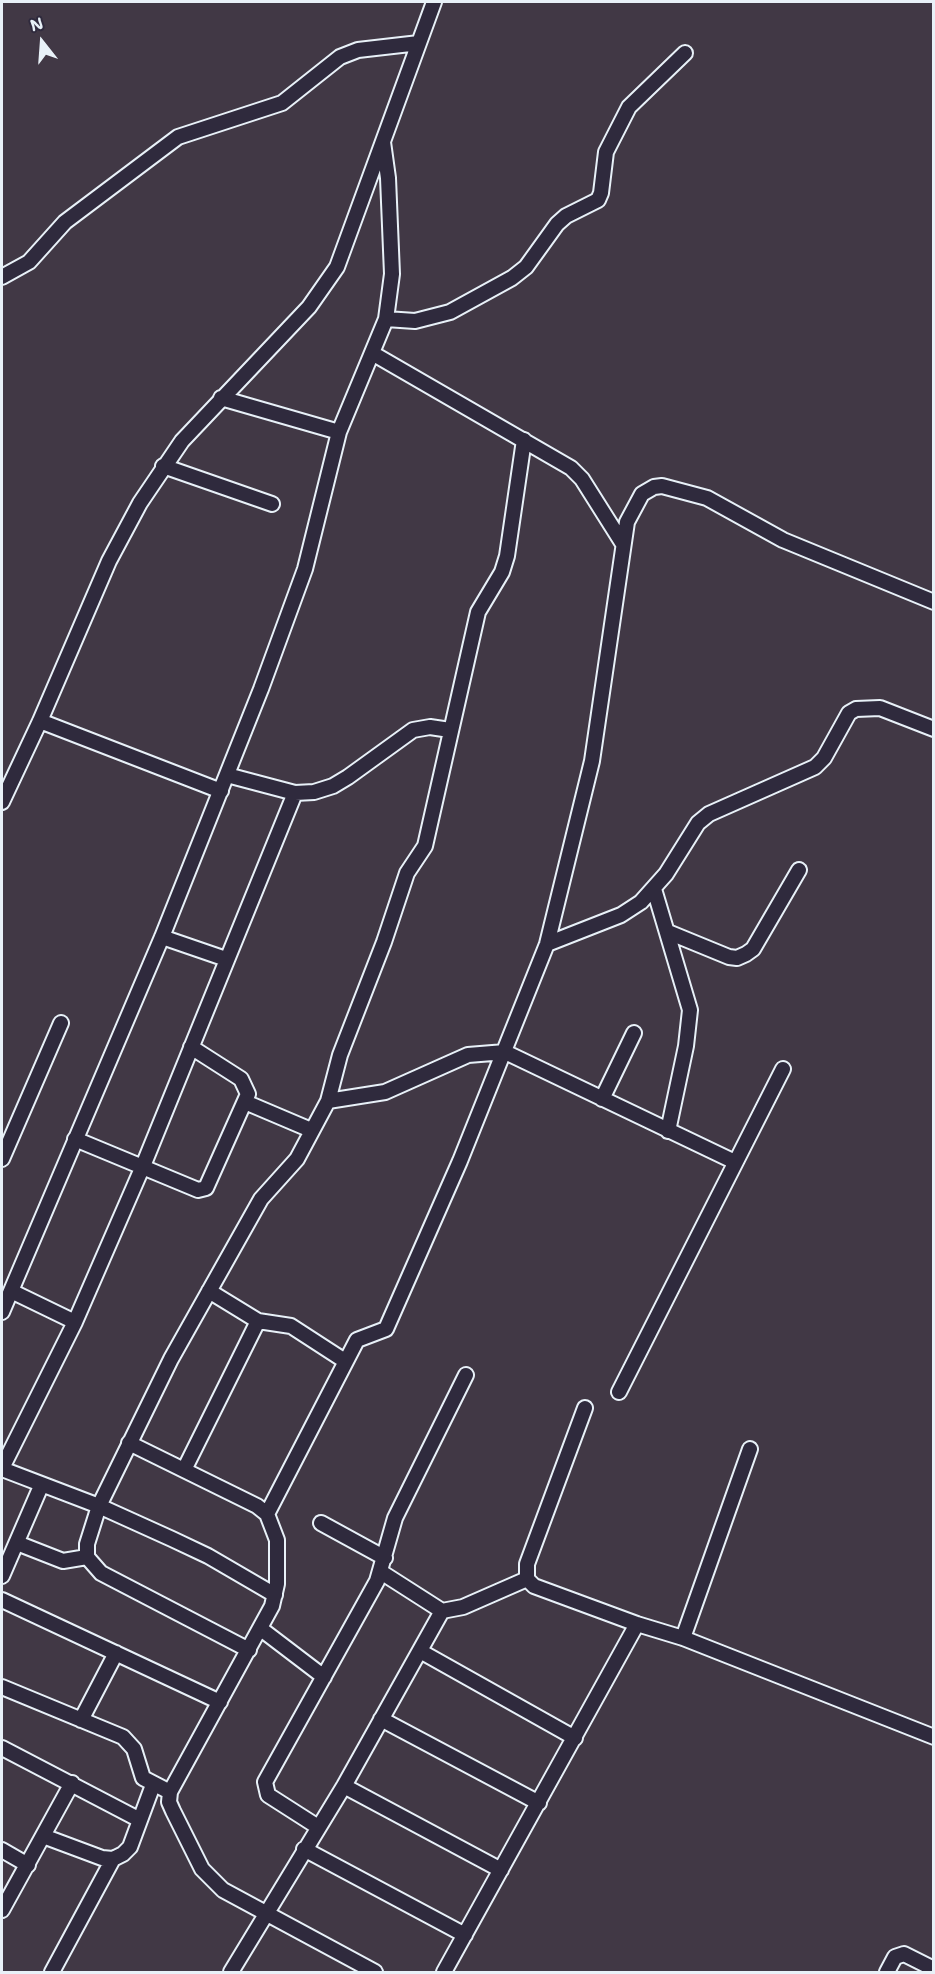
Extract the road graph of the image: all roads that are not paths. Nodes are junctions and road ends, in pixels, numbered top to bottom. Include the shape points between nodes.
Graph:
1 (434, 2) edge
2 (419, 43) junction
3 (685, 53) dead end
4 (383, 142) junction
5 (2, 277) edge
6 (386, 319) junction
7 (372, 352) junction
8 (221, 398) junction
9 (339, 432) junction
10 (524, 440) junction
11 (163, 466) junction
12 (273, 504) dead end
13 (622, 544) junction
14 (933, 602) edge
15 (40, 721) junction
16 (933, 729) edge
17 (450, 730) junction
18 (227, 775) junction
19 (221, 791) junction
20 (295, 793) junction
21 (2, 802) edge
22 (799, 870) dead end
23 (654, 889) junction
24 (668, 932) junction
25 (162, 938) junction
26 (547, 944) junction
27 (226, 959) junction
28 (61, 1023) dead end
29 (634, 1033) dead end
30 (191, 1047) junction
31 (505, 1052) junction
32 (783, 1069) dead end
33 (602, 1099) junction
34 (328, 1101) junction
35 (245, 1102) junction
36 (311, 1130) junction
37 (669, 1131) junction
38 (75, 1139) junction
39 (2, 1159) edge
40 (735, 1162) junction
41 (143, 1167) junction
42 (11, 1291) junction
43 (209, 1291) junction
44 (2, 1312) edge
45 (258, 1321) junction
46 (75, 1322) junction
47 (345, 1361) junction
48 (466, 1375) dead end
49 (619, 1392) dead end
50 (585, 1408) dead end
51 (129, 1443) junction
52 (750, 1449) dead end
53 (2, 1469) edge
54 (184, 1470) junction
55 (41, 1486) junction
56 (99, 1506) junction
57 (267, 1514) junction
58 (321, 1523) dead end
59 (16, 1543) junction
60 (87, 1557) junction
61 (385, 1558) junction
62 (381, 1572) junction
63 (2, 1576) edge
64 (527, 1579) junction
65 (275, 1595) junction
66 (2, 1600) edge
67 (442, 1611) junction
68 (637, 1624) junction
69 (261, 1629) junction
70 (683, 1638) junction
71 (249, 1650) junction
72 (420, 1651) junction
73 (116, 1653) junction
74 (324, 1677) junction
75 (2, 1687) edge
76 (220, 1702) junction
77 (381, 1719) junction
78 (81, 1720) junction
79 (933, 1737) edge
80 (575, 1738) junction
81 (2, 1748) edge
82 (72, 1783) junction
83 (153, 1785) junction
84 (344, 1786) junction
85 (170, 1792) junction
86 (539, 1803) junction
87 (140, 1820) junction
88 (318, 1827) junction
89 (43, 1836) junction
90 (304, 1849) junction
91 (2, 1850) edge
92 (113, 1859) junction
93 (28, 1864) junction
94 (501, 1870) junction
95 (2, 1910) edge
96 (266, 1914) junction
97 (465, 1935) junction
98 (933, 1969) edge
99 (52, 1972) edge
100 (231, 1972) edge
101 (375, 1972) edge
102 (444, 1972) edge
103 (887, 1972) edge

1 - 2 street
2 - 4 street
2 - 5 street via 358,50 340,57 282,103 178,137 65,222 29,262
3 - 6 street via 629,107 606,152 598,200 558,224 526,267 450,312 415,321
4 - 6 street via 392,274
4 - 8 street via 337,267 324,288
6 - 7 street
7 - 9 street
7 - 10 street
8 - 9 street
8 - 11 street
9 - 18 street via 305,569
10 - 13 street via 582,479
10 - 17 street via 507,556 478,612
11 - 12 street
11 - 15 street via 109,561
13 - 14 street via 632,508 642,494 662,486 707,498 783,540
13 - 26 street via 592,760
15 - 19 street
15 - 21 street
16 - 23 street via 880,708 849,713 815,767 709,814 698,823
17 - 20 street via 413,730 333,786
17 - 34 street via 425,846 407,873 340,1055
18 - 19 street
18 - 20 street
19 - 25 street
20 - 27 street
22 - 24 street via 753,949 746,954 729,957
23 - 24 street
23 - 26 street via 621,915
24 - 37 street via 690,1010
25 - 27 street
25 - 38 street
26 - 31 street
27 - 30 street
28 - 39 street
29 - 33 street
30 - 35 street via 241,1079 248,1094
30 - 41 street
31 - 33 street
31 - 34 street via 468,1055 385,1092
31 - 47 street via 386,1329 361,1336
32 - 40 street
33 - 37 street
34 - 36 street
35 - 36 street
35 - 41 street via 206,1188 198,1190
36 - 43 street via 291,1167 261,1199
37 - 40 street
38 - 41 street
38 - 42 street
40 - 49 street
41 - 46 street
42 - 44 street
42 - 46 street
43 - 45 street
43 - 51 street
45 - 47 street via 291,1326
45 - 54 street
46 - 53 street
47 - 57 street
48 - 61 street via 395,1518
50 - 64 street via 527,1564
51 - 54 street
51 - 56 street
52 - 70 street
53 - 55 street
54 - 57 street
55 - 56 street
55 - 59 street
56 - 60 street
56 - 65 street via 208,1556
57 - 65 street via 277,1540
58 - 61 street
59 - 60 street via 63,1561
59 - 63 street
60 - 71 street via 101,1573
61 - 62 street
62 - 67 street
62 - 74 street
64 - 67 street
64 - 68 street via 534,1586
65 - 69 street
66 - 73 street
67 - 72 street
68 - 70 street
68 - 80 street
69 - 71 street
69 - 74 street
70 - 79 street
71 - 76 street
72 - 77 street
72 - 80 street
73 - 76 street
73 - 78 street
74 - 88 street via 265,1782 268,1795
75 - 78 street
76 - 85 street
77 - 84 street
77 - 86 street
78 - 83 street via 129,1742 139,1771
80 - 86 street
81 - 82 street
82 - 87 street
82 - 89 street
83 - 85 street
83 - 87 street
84 - 88 street
84 - 94 street
85 - 96 street via 170,1802 202,1869 223,1890
86 - 94 street
87 - 92 street via 130,1847
88 - 90 street
89 - 92 street
89 - 93 street
90 - 96 street
90 - 97 street
91 - 93 street
92 - 99 street
93 - 95 street
94 - 97 street
96 - 100 street
96 - 101 street
97 - 102 street
98 - 103 street via 904,1954 895,1957

